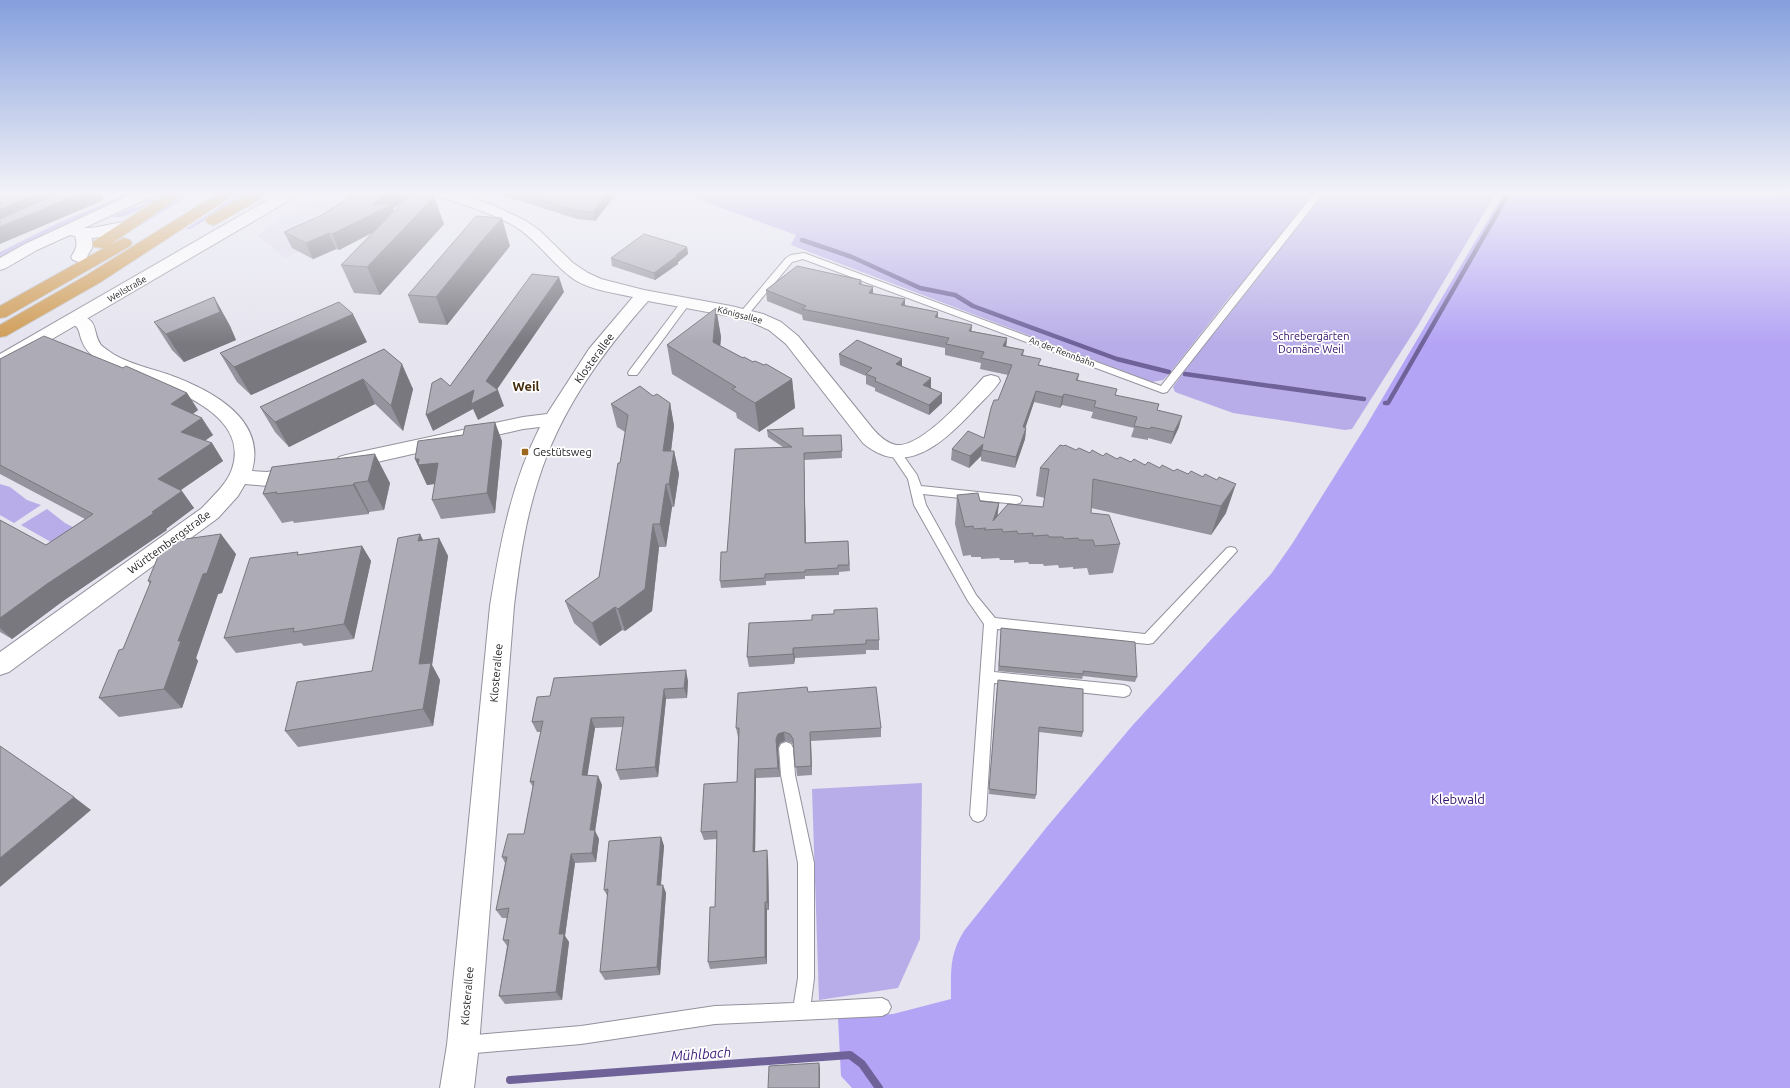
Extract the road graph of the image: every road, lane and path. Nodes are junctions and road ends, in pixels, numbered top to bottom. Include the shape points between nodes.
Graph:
1 (46, 242) edge
2 (85, 242) edge
3 (103, 242) edge
4 (125, 242) edge
5 (152, 242) edge
6 (172, 242) edge
7 (209, 242) edge
8 (542, 242) edge
9 (1281, 242) edge
10 (79, 257) junction
11 (0, 265) edge
12 (92, 279) junction
13 (644, 295) junction
14 (685, 303) junction
15 (6, 310) edge
16 (744, 314) junction
17 (76, 319) junction
18 (0, 332) edge
19 (0, 362) edge
20 (633, 374) dead end
21 (991, 381) dead end
22 (553, 419) junction
23 (894, 451) junction
24 (239, 477) junction
25 (916, 489) junction
26 (1016, 500) dead end
27 (1232, 551) dead end
28 (991, 623) junction
29 (0, 665) edge
30 (988, 676) junction
31 (1124, 692) dead end
32 (786, 748) dead end
33 (978, 815) dead end
34 (882, 1006) dead end
35 (801, 1011) junction
36 (463, 1045) junction
37 (457, 1088) edge

1 - 11 street via 31,247
2 - 10 street via 86,247
3 - 10 highway
4 - 15 highway
5 - 12 highway
6 - 12 highway via 138,260
7 - 17 street, Weilstraße
8 - 13 street, Königsallee via 567,266 589,281
9 - 16 lane, An der Rennbahn via 1163,390 804,256 789,260
10 - 15 highway via 38,283
12 - 18 highway
13 - 14 street, Königsallee
13 - 22 street, Klosterallee via 588,364
14 - 16 street, Königsallee
14 - 20 lane
16 - 23 street, Königsallee via 766,321 792,340 866,434 879,446
17 - 19 street, Weilstraße
17 - 24 street, Württembergstraße via 85,325 91,344 100,354 190,390 230,417 240,429 247,450 245,465
21 - 23 street via 951,422 921,446 907,451
22 - 24 street via 516,424 268,479
22 - 36 street, Klosterallee via 527,480 506,577
23 - 25 lane via 913,478
24 - 29 street, Württembergstraße via 226,497 200,521
25 - 26 lane
25 - 28 lane via 920,505 972,598
27 - 28 lane via 1148,639
28 - 30 lane
30 - 31 lane
30 - 33 lane
32 - 35 lane via 788,774 806,863 806,978
34 - 35 lane
35 - 36 lane via 715,1015 581,1035
36 - 37 street, Klosterallee

